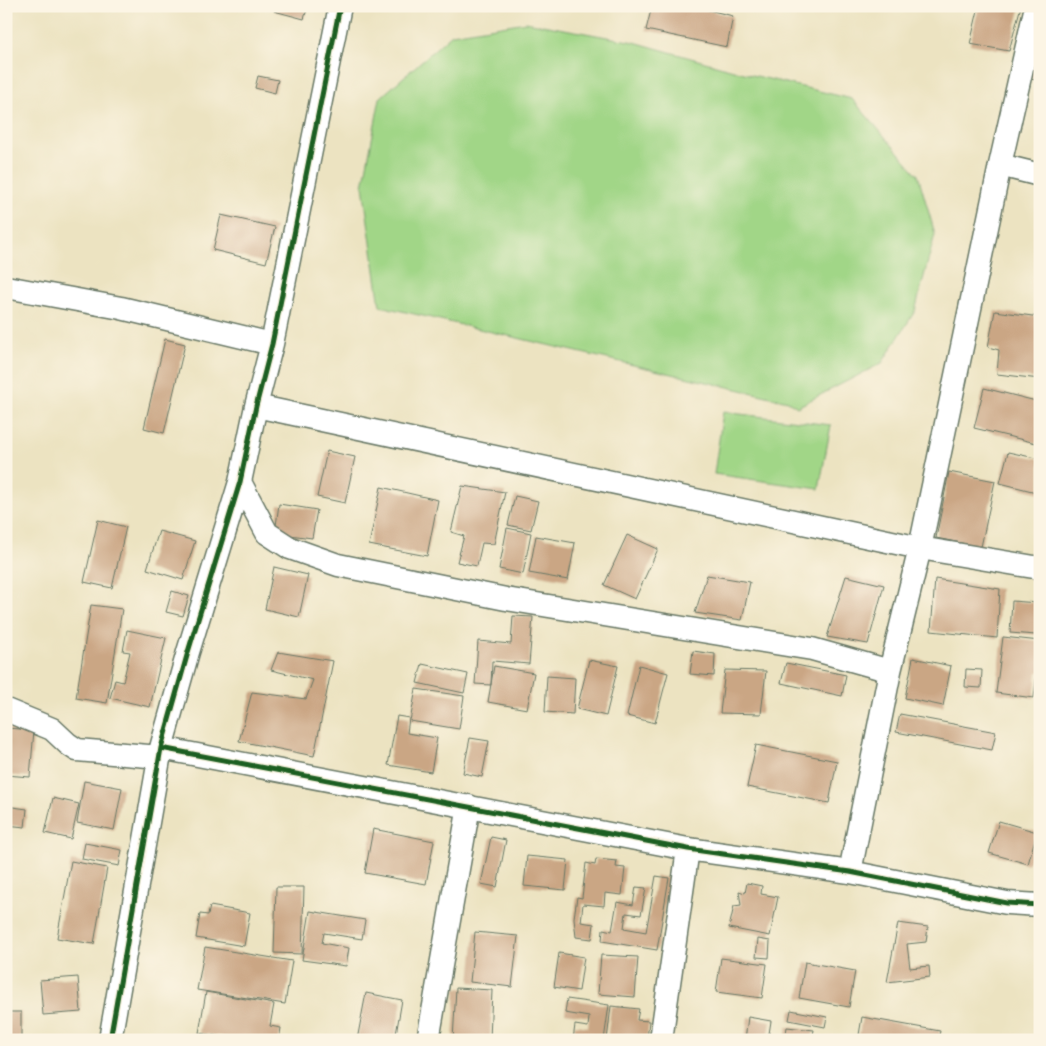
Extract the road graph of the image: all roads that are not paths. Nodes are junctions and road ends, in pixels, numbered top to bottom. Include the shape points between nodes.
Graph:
1 (340, 6) edge
2 (1036, 6) edge
3 (1000, 165) junction
4 (1040, 175) edge
5 (6, 287) edge
6 (272, 344) junction
7 (256, 406) junction
8 (240, 482) junction
9 (920, 548) junction
10 (1040, 568) edge
11 (890, 671) junction
12 (6, 710) edge
13 (160, 752) junction
14 (469, 806) junction
15 (688, 849) junction
16 (850, 872) junction
17 (1040, 905) edge
18 (110, 1040) edge
19 (428, 1040) edge
20 (661, 1040) edge

1 - 6 street
2 - 3 street
3 - 4 street
3 - 9 street
5 - 6 street via 122,308
6 - 7 street
7 - 8 street
7 - 9 street
8 - 11 street via 267,533 290,548 338,565 506,599 812,649
8 - 13 street
9 - 10 street
9 - 11 street
11 - 16 street
12 - 13 street via 52,729 77,750
13 - 14 street
13 - 18 street
14 - 15 street
14 - 19 street
15 - 16 street
15 - 20 street
16 - 17 street via 1007,903

